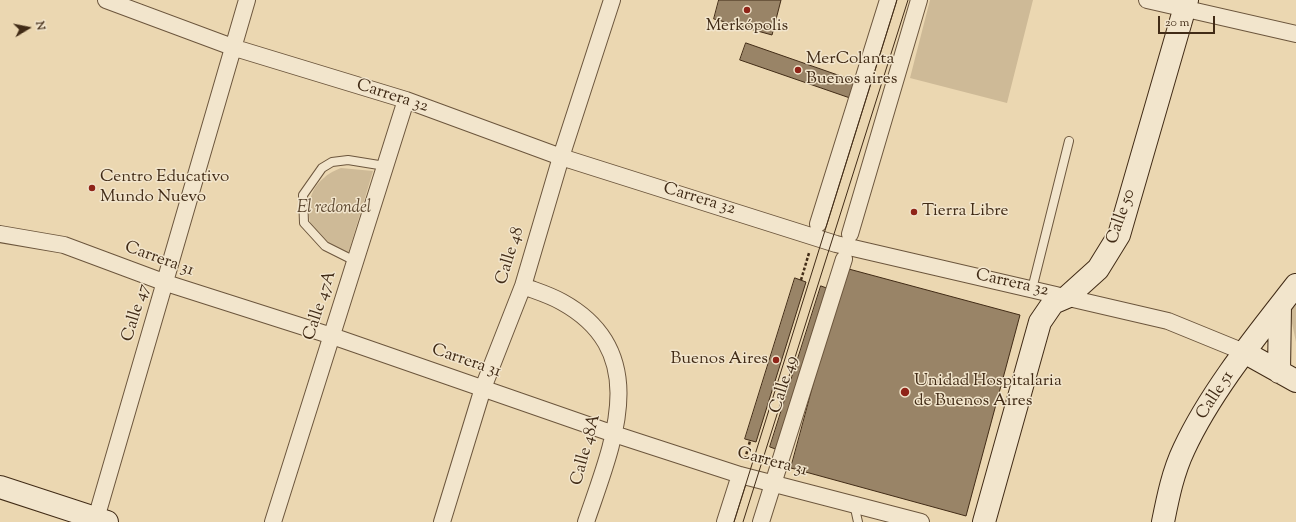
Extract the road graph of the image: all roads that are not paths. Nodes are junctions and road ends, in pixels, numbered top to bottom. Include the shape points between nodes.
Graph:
1 (106, 0) edge
2 (248, 0) edge
3 (612, 0) edge
4 (888, 0) edge
5 (920, 0) edge
6 (1147, 0) edge
7 (1185, 4) edge
8 (1296, 34) edge
9 (234, 48) junction
10 (406, 100) junction
11 (1069, 141) dead end
12 (561, 157) junction
13 (385, 166) junction
14 (818, 224) dead end
15 (0, 234) edge
16 (850, 234) dead end
17 (844, 259) dead end
18 (355, 261) junction
19 (166, 283) junction
20 (1296, 285) edge
21 (523, 286) junction
22 (1032, 289) junction
23 (1067, 297) junction
24 (1280, 306) junction
25 (332, 336) junction
26 (1244, 352) junction
27 (1286, 376) edge
28 (483, 388) junction
29 (614, 434) junction
30 (740, 475) junction
31 (774, 484) junction
32 (0, 487) edge
33 (854, 504) junction
34 (99, 521) edge
35 (273, 522) edge
36 (442, 522) edge
37 (586, 522) edge
38 (725, 522) edge
39 (761, 522) edge
40 (858, 522) edge
41 (921, 522) edge
42 (984, 522) edge
43 (1163, 522) edge

1 - 9 street, Carrera 32
2 - 9 street, Calle 47
3 - 12 street, Calle 48
4 - 14 street
5 - 16 street
6 - 7 street
7 - 8 street
7 - 23 main road, Calle 50 via 1119,235 1098,269
9 - 10 street, Carrera 32
9 - 19 street, Calle 47
10 - 12 street, Carrera 32
10 - 13 street, Calle 47A
11 - 22 lane
12 - 21 street, Calle 48
12 - 22 street, Carrera 32 via 836,244
13 - 18 street, Calle 47A
13 - 18 lane via 348,160 332,162 322,168 303,195 304,223 325,246
15 - 19 street, Carrera 31 via 64,245
17 - 31 street, Calle 49
18 - 25 street, Calle 47A
19 - 25 street, Carrera 31
19 - 34 street, Calle 47
20 - 24 main road, Calle 51
21 - 28 street, Calle 48
21 - 29 street, Calle 48A via 562,302 585,319 603,337 616,363 620,391
22 - 23 street, Carrera 32
23 - 26 street, Carrera 32 via 1168,321
23 - 42 main road, Calle 50 via 1053,304 1040,322
24 - 26 main road, Calle 51
24 - 27 main road
25 - 28 street, Carrera 31
25 - 35 street, Calle 47A
26 - 27 main road, Carrera 32
26 - 43 main road, Calle 51 via 1203,414 1184,449 1171,485
28 - 29 street, Carrera 31
28 - 36 street, Calle 48
29 - 30 street, Carrera 31
29 - 37 street, Calle 48A
30 - 31 street, Carrera 31
30 - 38 street
31 - 33 street, Carrera 31
31 - 39 street, Calle 49
32 - 34 main road
33 - 40 lane
33 - 41 street, Carrera 31

